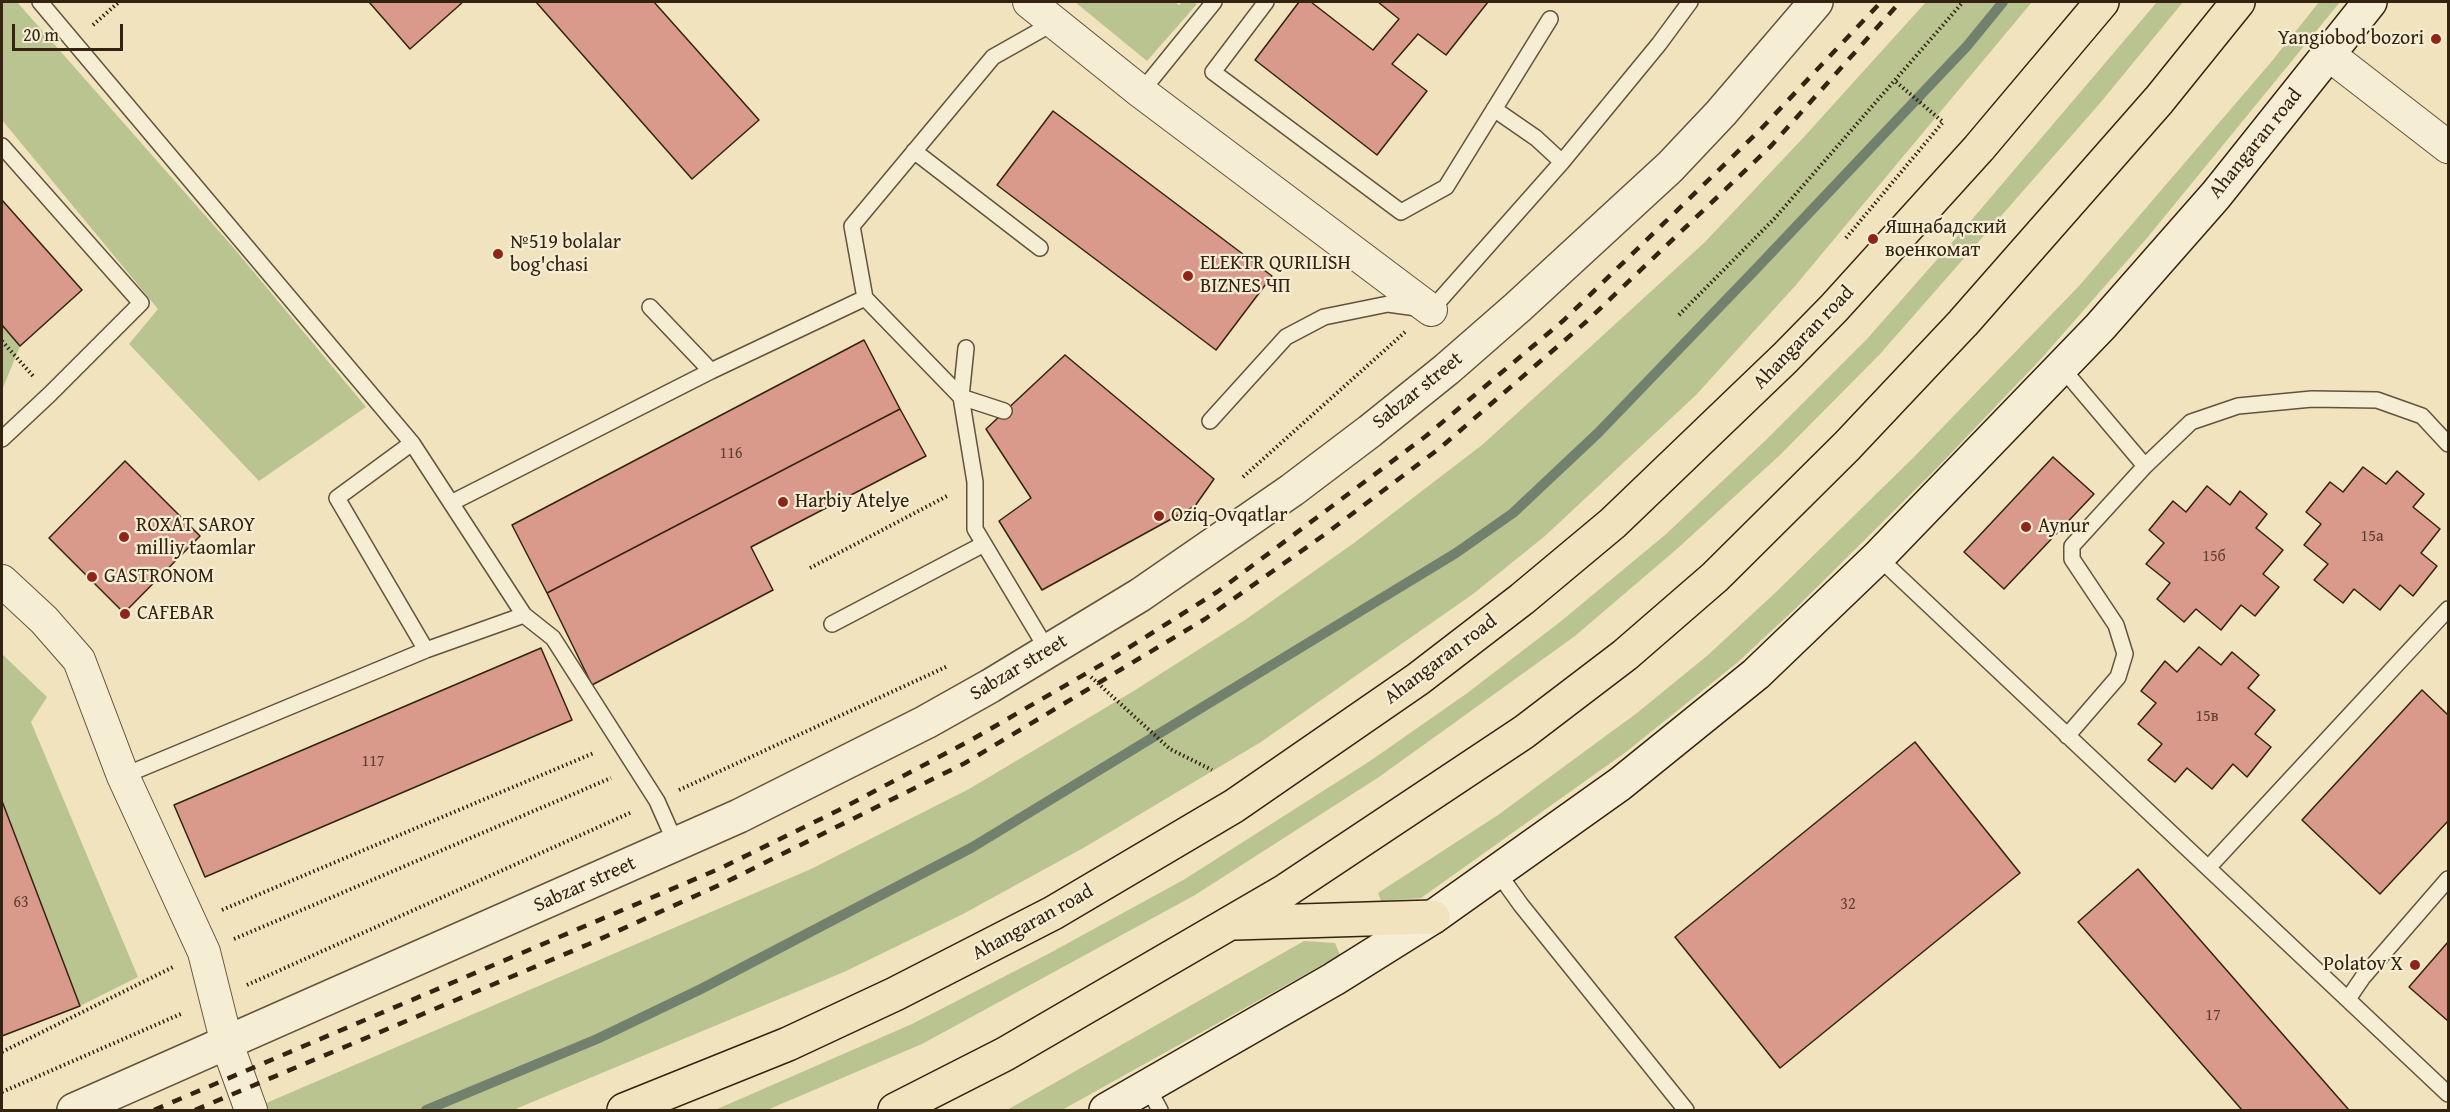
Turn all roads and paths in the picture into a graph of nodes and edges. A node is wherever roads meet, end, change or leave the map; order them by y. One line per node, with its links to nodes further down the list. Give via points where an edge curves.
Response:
1 (40, 2): 14 (lane)
2 (119, 2): 14 (path)
3 (1029, 2): 13 (street)
4 (1214, 2): 17 (lane)
5 (1266, 2): 18 (lane, via 1213,72 1401,212 1446,186)
6 (1690, 2): 22 (lane)
7 (1816, 2): 52 (street, Sabzar street, via 1670,167 1447,369 1292,490 1140,595)
8 (1963, 2): 16 (path)
9 (2102, 2): 78 (highway, Ahangaran road, via 1979,148 1785,358 1613,522 1427,672 1234,806 1053,913 788,1044)
10 (2238, 2): 67 (highway, via 2159,100 1963,323 1715,578 1625,655 1524,732)
11 (2370, 2): 15 (street, Ahangaran road)
12 (1550, 19): 18 (lane)
13 (1055, 22): 17 (street); 21 (lane, via 993,57)
14 (75, 41): 38 (lane)
15 (2328, 54): 20 (street); 31 (street, Ahangaran road, via 2216,195)
16 (1895, 81): 23 (path, via 1943,122); 28 (path, via 1774,219)
17 (1141, 92): 27 (street)
18 (1494, 109): 22 (lane)
19 (2, 146): 33 (lane, via 141,303)
20 (2448, 147)
21 (914, 151): 24 (lane); 25 (lane, via 852,226)
22 (1562, 162): 27 (lane)
23 (1845, 238)
24 (1040, 248)
25 (865, 298): 32 (lane); 34 (lane)
26 (650, 307): 32 (lane)
27 (1431, 310): 36 (lane, via 1388,304 1324,317 1287,337); 42 (path)
28 (1679, 315)
29 (2, 341): 33 (path)
30 (966, 348): 34 (lane)
31 (2062, 368): 40 (lane); 45 (street, Ahangaran road)
32 (711, 371): 43 (lane)
33 (50, 394): 37 (lane)
34 (961, 397): 35 (lane); 41 (lane)
35 (1004, 411)
36 (1210, 421)
37 (2, 439)
38 (412, 443): 43 (lane); 51 (lane, via 336,498)
39 (2448, 444): 40 (lane, via 2422,416 2377,400 2312,399 2238,406 2191,422)
40 (2145, 466): 55 (lane, via 2072,546 2072,559 2116,625 2125,654 2118,677)
41 (975, 482): 44 (lane, via 975,530); 46 (path)
42 (1239, 482)
43 (451, 503): 49 (lane)
44 (984, 544): 50 (lane); 52 (lane)
45 (1878, 557): 55 (lane); 63 (street, Ahangaran road, via 1756,674 1689,730)
46 (810, 567)
47 (2, 581): 59 (street, via 79,660)
48 (2448, 609): 62 (lane)
49 (524, 615): 51 (lane); 56 (lane, via 553,638)
50 (832, 624)
51 (426, 650): 59 (lane)
52 (1048, 651): 61 (street, Sabzar street, via 880,746)
53 (958, 661): 60 (path)
54 (1091, 677): 58 (path, via 1170,749)
55 (2067, 736): 62 (lane)
56 (619, 742): 57 (lane); 66 (path)
57 (636, 767): 60 (lane); 68 (path)
58 (1212, 770)
59 (123, 776): 66 (street)
60 (657, 801): 61 (lane); 69 (path)
61 (676, 844): 71 (street, Sabzar street)
62 (2208, 868): 70 (lane)
63 (1498, 873): 65 (street, Ahangaran road); 81 (lane)
64 (2448, 879): 70 (lane)
65 (1432, 917): 67 (highway); 75 (street, Ahangaran road)
66 (192, 923): 68 (street)
67 (1233, 923): 79 (highway, via 1005,1054)
68 (204, 952): 69 (street); 72 (path)
69 (217, 998): 71 (street); 73 (path)
70 (2348, 999): 74 (lane)
71 (227, 1044): 76 (street, Sabzar street); 77 (street)
72 (2, 1052)
73 (2, 1092)
74 (2448, 1094)
75 (1154, 1099): 80 (street, Ahangaran road)
76 (74, 1110)
77 (251, 1110)
78 (624, 1110)
79 (895, 1110)
80 (1106, 1110)
81 (1686, 1110)

